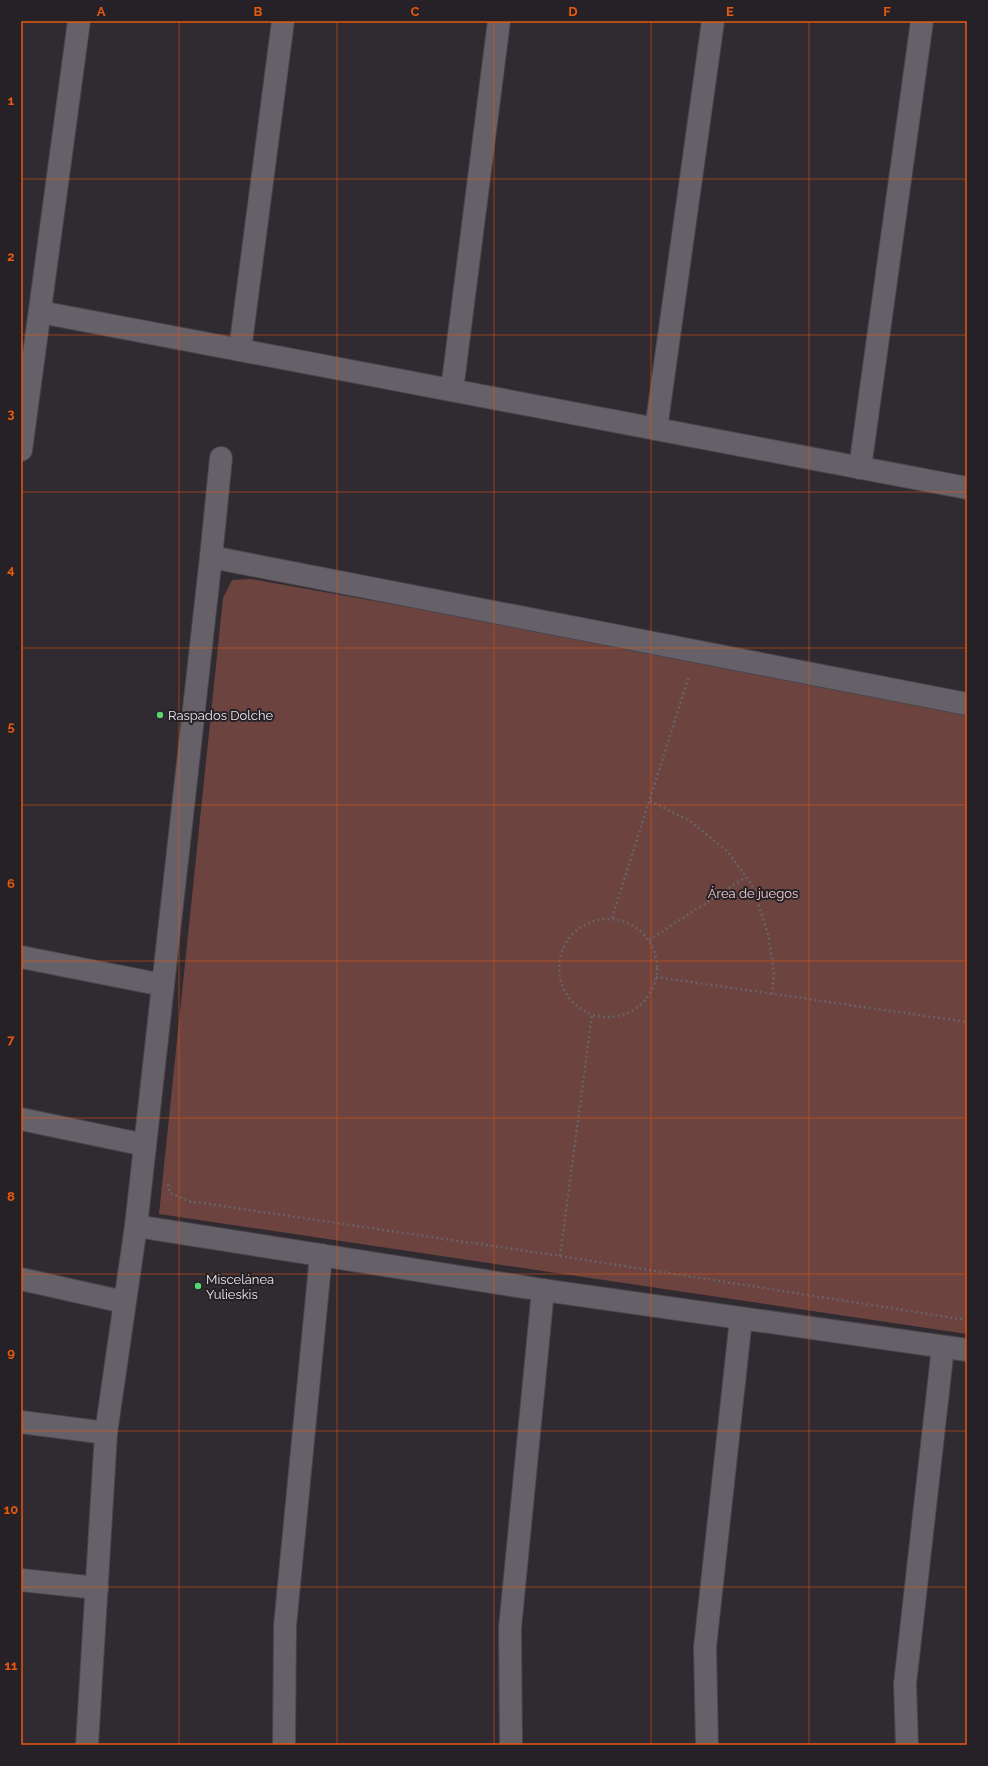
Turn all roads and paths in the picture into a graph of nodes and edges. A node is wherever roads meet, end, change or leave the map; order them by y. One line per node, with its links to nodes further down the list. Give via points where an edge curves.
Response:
1 (79, 21): 6 (street)
2 (283, 21): 7 (street)
3 (499, 21): 8 (street)
4 (713, 21): 9 (street)
5 (922, 21): 12 (street)
6 (40, 312): 7 (street); 10 (street)
7 (240, 350): 8 (street)
8 (452, 390): 9 (street)
9 (656, 429): 12 (street)
10 (21, 450)
11 (221, 458): 14 (street)
12 (860, 468): 13 (street)
13 (967, 488)
14 (211, 557): 16 (street); 23 (street)
15 (690, 674): 17 (path)
16 (967, 704)
17 (650, 801): 18 (path, via 690,821 728,852); 19 (path)
18 (746, 877): 20 (path); 24 (path, via 752,885 768,934 774,973)
19 (612, 918): 20 (path, via 639,929); 25 (path, via 596,920 582,926 570,937 562,950 558,966 560,982 567,996 578,1008)
20 (648, 940): 22 (path, via 655,952)
21 (21, 957): 23 (street)
22 (656, 977): 24 (path); 25 (path, via 651,993 635,1009 609,1018)
23 (163, 985): 28 (street)
24 (772, 994): 26 (path)
25 (592, 1015): 32 (path)
26 (967, 1022)
27 (21, 1119): 28 (street)
28 (145, 1145): 30 (street)
29 (166, 1178): 32 (path, via 170,1193 188,1201)
30 (136, 1226): 31 (street); 35 (street)
31 (321, 1255): 34 (street); 45 (street, via 286,1626)
32 (560, 1256): 37 (path)
33 (21, 1279): 35 (street)
34 (542, 1290): 36 (street); 46 (street, via 510,1628)
35 (124, 1302): 41 (street)
36 (741, 1319): 38 (street); 47 (street, via 705,1647)
37 (967, 1320)
38 (943, 1347): 39 (street); 48 (street, via 905,1684)
39 (967, 1350)
40 (21, 1422): 41 (street)
41 (106, 1433): 43 (street)
42 (21, 1580): 43 (street)
43 (97, 1588): 44 (street)
44 (87, 1745)
45 (284, 1745)
46 (511, 1745)
47 (707, 1745)
48 (907, 1745)

